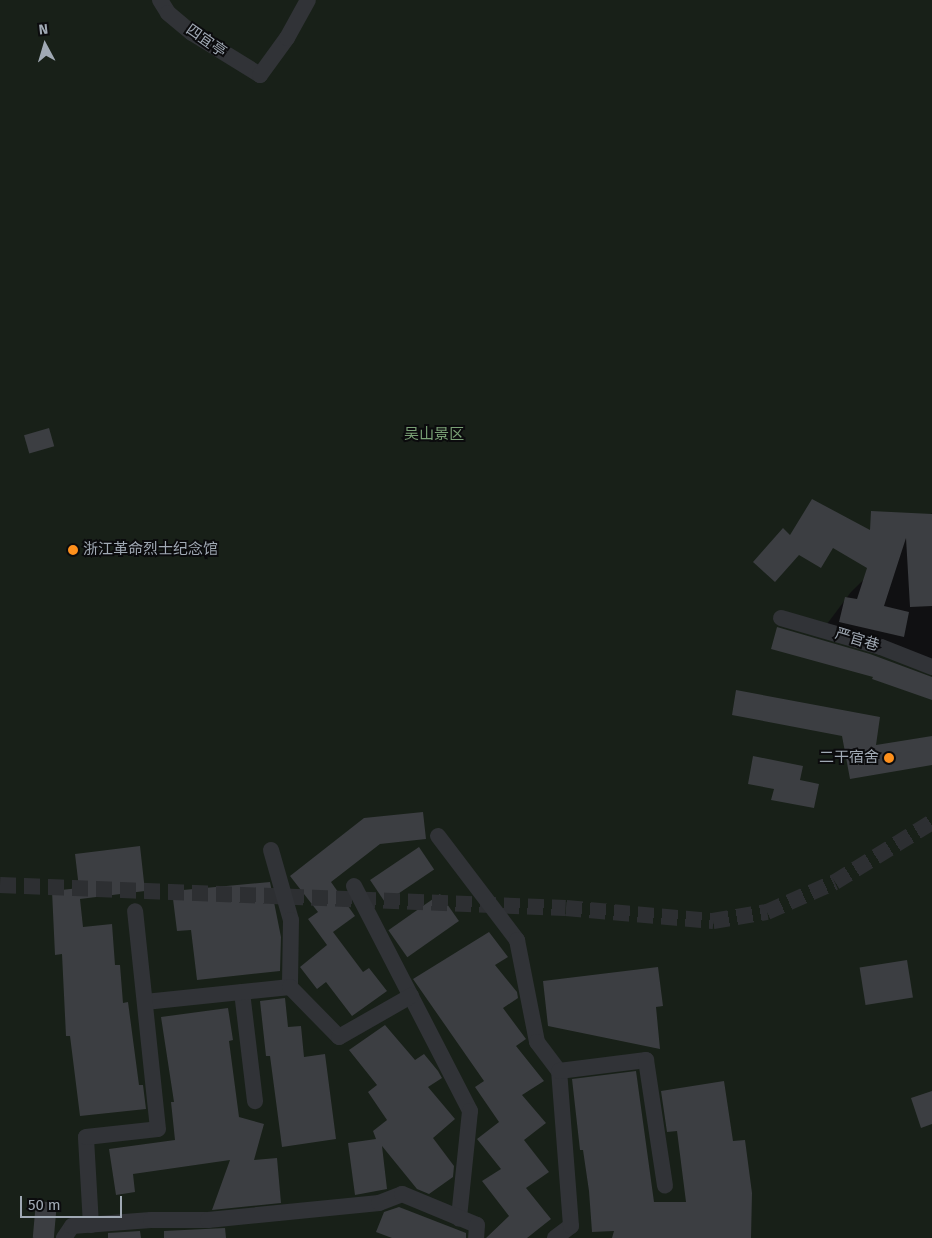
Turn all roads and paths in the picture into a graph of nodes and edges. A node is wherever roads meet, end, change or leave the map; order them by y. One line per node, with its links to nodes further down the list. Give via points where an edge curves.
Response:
1 (160, 0): 2 (lane, 四宜亭, via 168,13 192,33 260,75 288,38)
2 (308, 0)
3 (780, 618): 4 (lane, 严官巷, via 881,647)
4 (932, 667)
5 (438, 836): 13 (lane, via 517,940 537,1042)
6 (272, 850): 9 (lane, via 290,920)
7 (354, 886): 11 (lane)
8 (135, 911): 12 (lane)
9 (290, 987): 10 (lane); 11 (lane, via 339,1037)
10 (242, 992): 12 (lane); 14 (lane)
11 (411, 996): 16 (lane, via 470,1111)
12 (145, 1002): 17 (lane, via 158,1129 86,1137)
13 (559, 1071): 15 (lane, via 646,1060); 20 (lane, via 571,1226)
14 (256, 1101)
15 (665, 1186)
16 (459, 1218): 17 (lane, via 402,1194 379,1203 208,1220); 19 (lane, via 477,1226)
17 (91, 1225): 18 (lane, via 72,1226)
18 (64, 1238)
19 (476, 1238)
20 (555, 1238)

